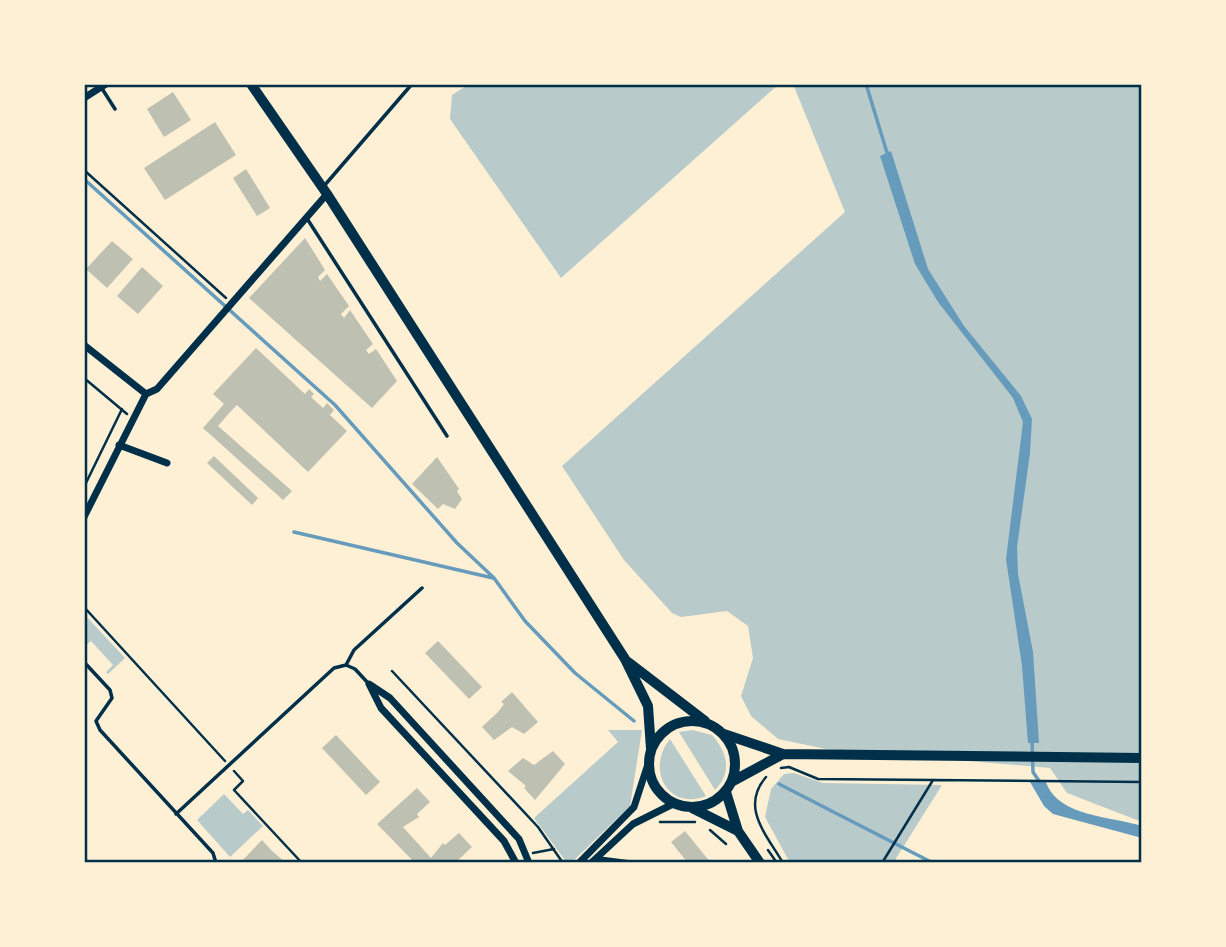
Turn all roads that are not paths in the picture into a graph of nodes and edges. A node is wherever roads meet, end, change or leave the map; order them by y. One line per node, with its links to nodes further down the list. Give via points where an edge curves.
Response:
1 (412, 84): 6 (lane)
2 (251, 85): 6 (main road)
3 (104, 86): 4 (street); 5 (lane)
4 (84, 98)
5 (115, 109)
6 (324, 191): 7 (street); 15 (main road)
7 (306, 216): 9 (street, via 157,389); 10 (lane)
8 (84, 345): 9 (street)
9 (146, 394): 11 (street)
10 (447, 436)
11 (119, 445): 12 (street); 13 (street)
12 (167, 463)
13 (84, 516)
14 (422, 588): 17 (lane, via 354,650)
15 (625, 659): 19 (main road); 21 (main road, via 648,706)
16 (84, 662): 33 (lane, via 112,698 96,721 100,730)
17 (345, 665): 18 (lane); 33 (lane, via 334,668)
18 (369, 684): 23 (street, via 390,698); 26 (street, via 381,708)
19 (709, 724): 20 (main road); 21 (main road, via 675,724)
20 (724, 734): 22 (main road); 27 (main road, via 735,756)
21 (651, 749): 25 (main road)
22 (783, 754): 24 (main road); 27 (main road)
23 (443, 756): 26 (street); 28 (street)
24 (1142, 758)
25 (648, 764): 31 (main road, via 655,787); 40 (street, via 634,807)
26 (433, 765): 30 (street)
27 (733, 781): 29 (main road)
28 (471, 786): 30 (street); 39 (street, via 519,839)
29 (726, 792): 32 (main road, via 711,804); 34 (main road)
30 (461, 795): 38 (street, via 504,841)
31 (673, 804): 32 (main road); 36 (street, via 633,824)
32 (692, 808): 34 (main road)
33 (176, 814): 37 (lane, via 213,853)
34 (738, 831): 35 (main road)
35 (756, 859)
36 (594, 860): 41 (lane)
37 (216, 863)
38 (516, 863)
39 (529, 863)
40 (579, 863)
41 (638, 863)

